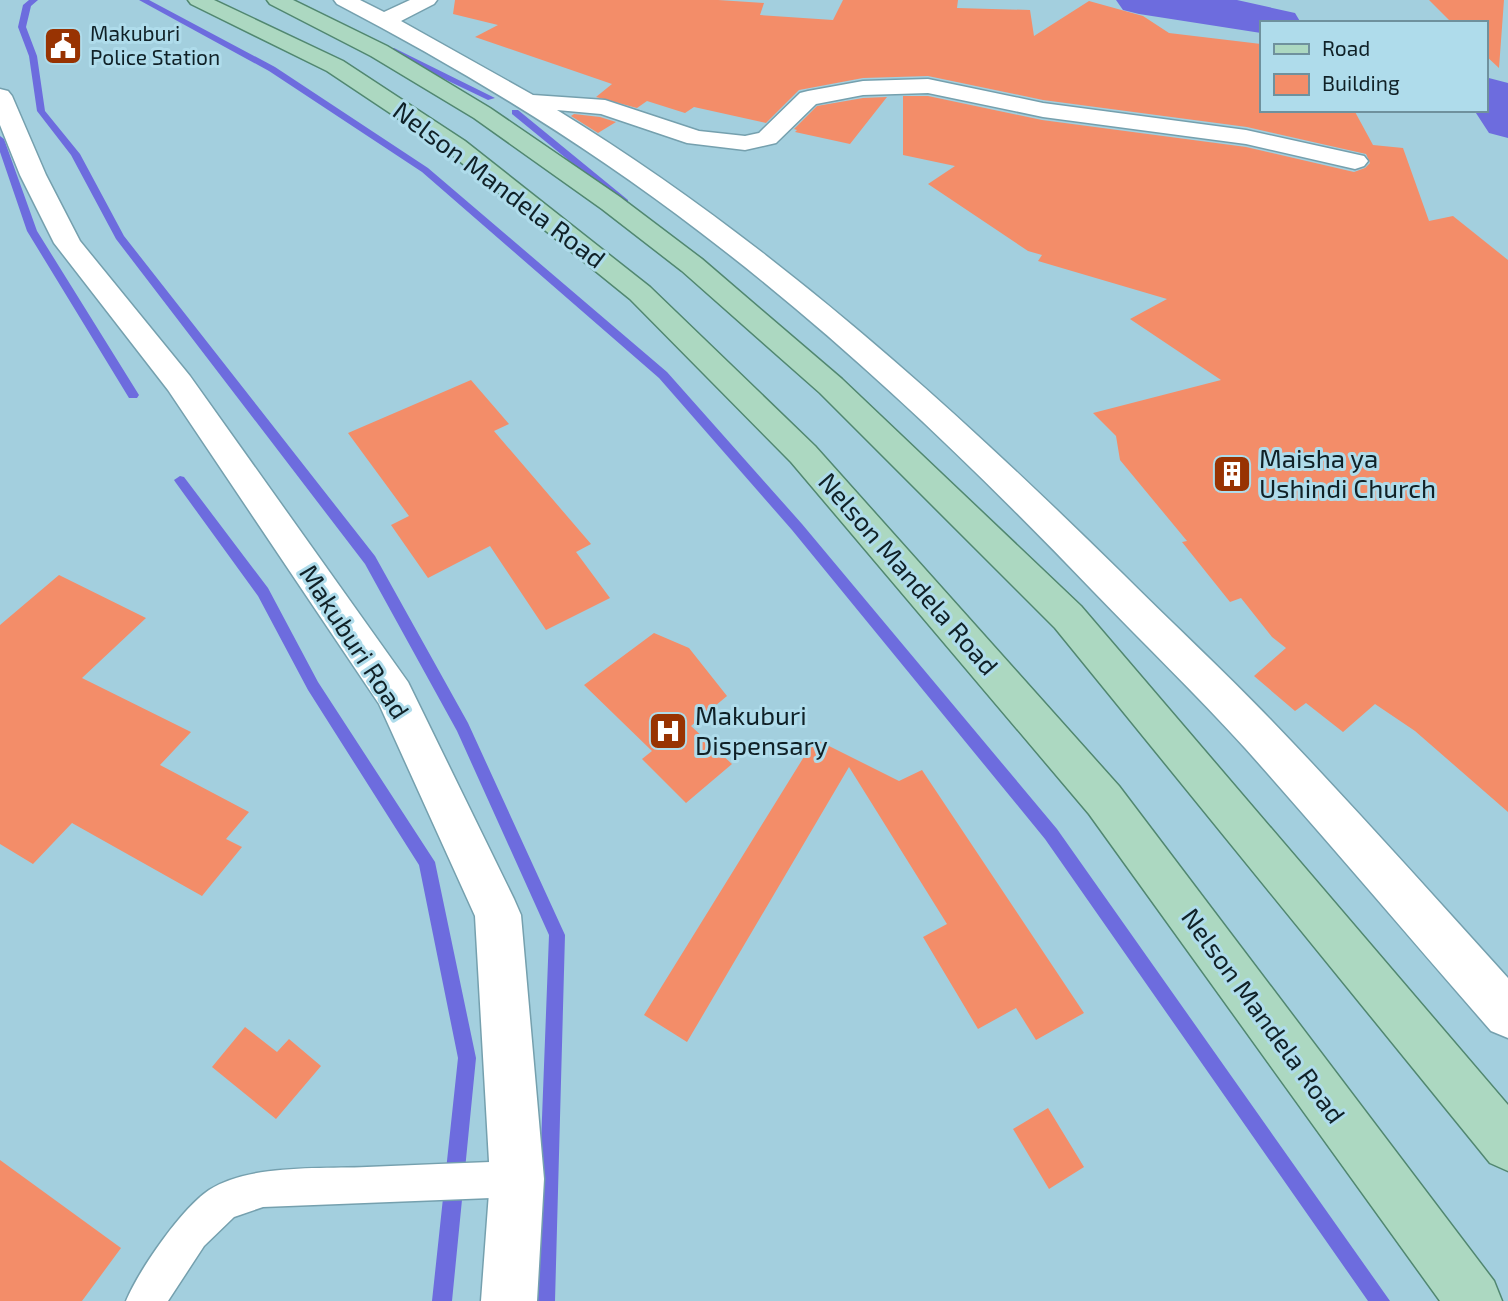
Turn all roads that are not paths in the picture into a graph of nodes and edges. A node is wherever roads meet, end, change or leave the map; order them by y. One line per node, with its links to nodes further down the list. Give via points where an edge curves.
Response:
1 (198, 0): 15 (main road, Nelson Mandela Road, via 335,66 456,146 640,293 803,454 1104,800)
2 (277, 0): 8 (main road, Nelson Mandela Road, via 379,51)
3 (344, 0): 5 (street)
4 (427, 0): 5 (street)
5 (385, 20): 7 (street)
6 (0, 96): 12 (street, Makuburi Road, via 33,176 68,243 179,383 394,694 498,915)
7 (527, 102): 8 (street); 9 (street, via 605,107 696,138 745,143 767,138 808,98 863,88 928,86 1043,110 1246,137); 10 (street, via 672,200 814,308 1013,486 1257,733)
8 (482, 113): 11 (main road, Nelson Mandela Road, via 692,265 831,386 1068,617)
9 (1355, 161)
10 (1508, 1014)
11 (1508, 1145)
12 (517, 1179): 13 (lane, via 262,1189 222,1203 198,1226); 14 (street, Makuburi Road)
13 (145, 1301)
14 (509, 1301)
15 (1474, 1301)

